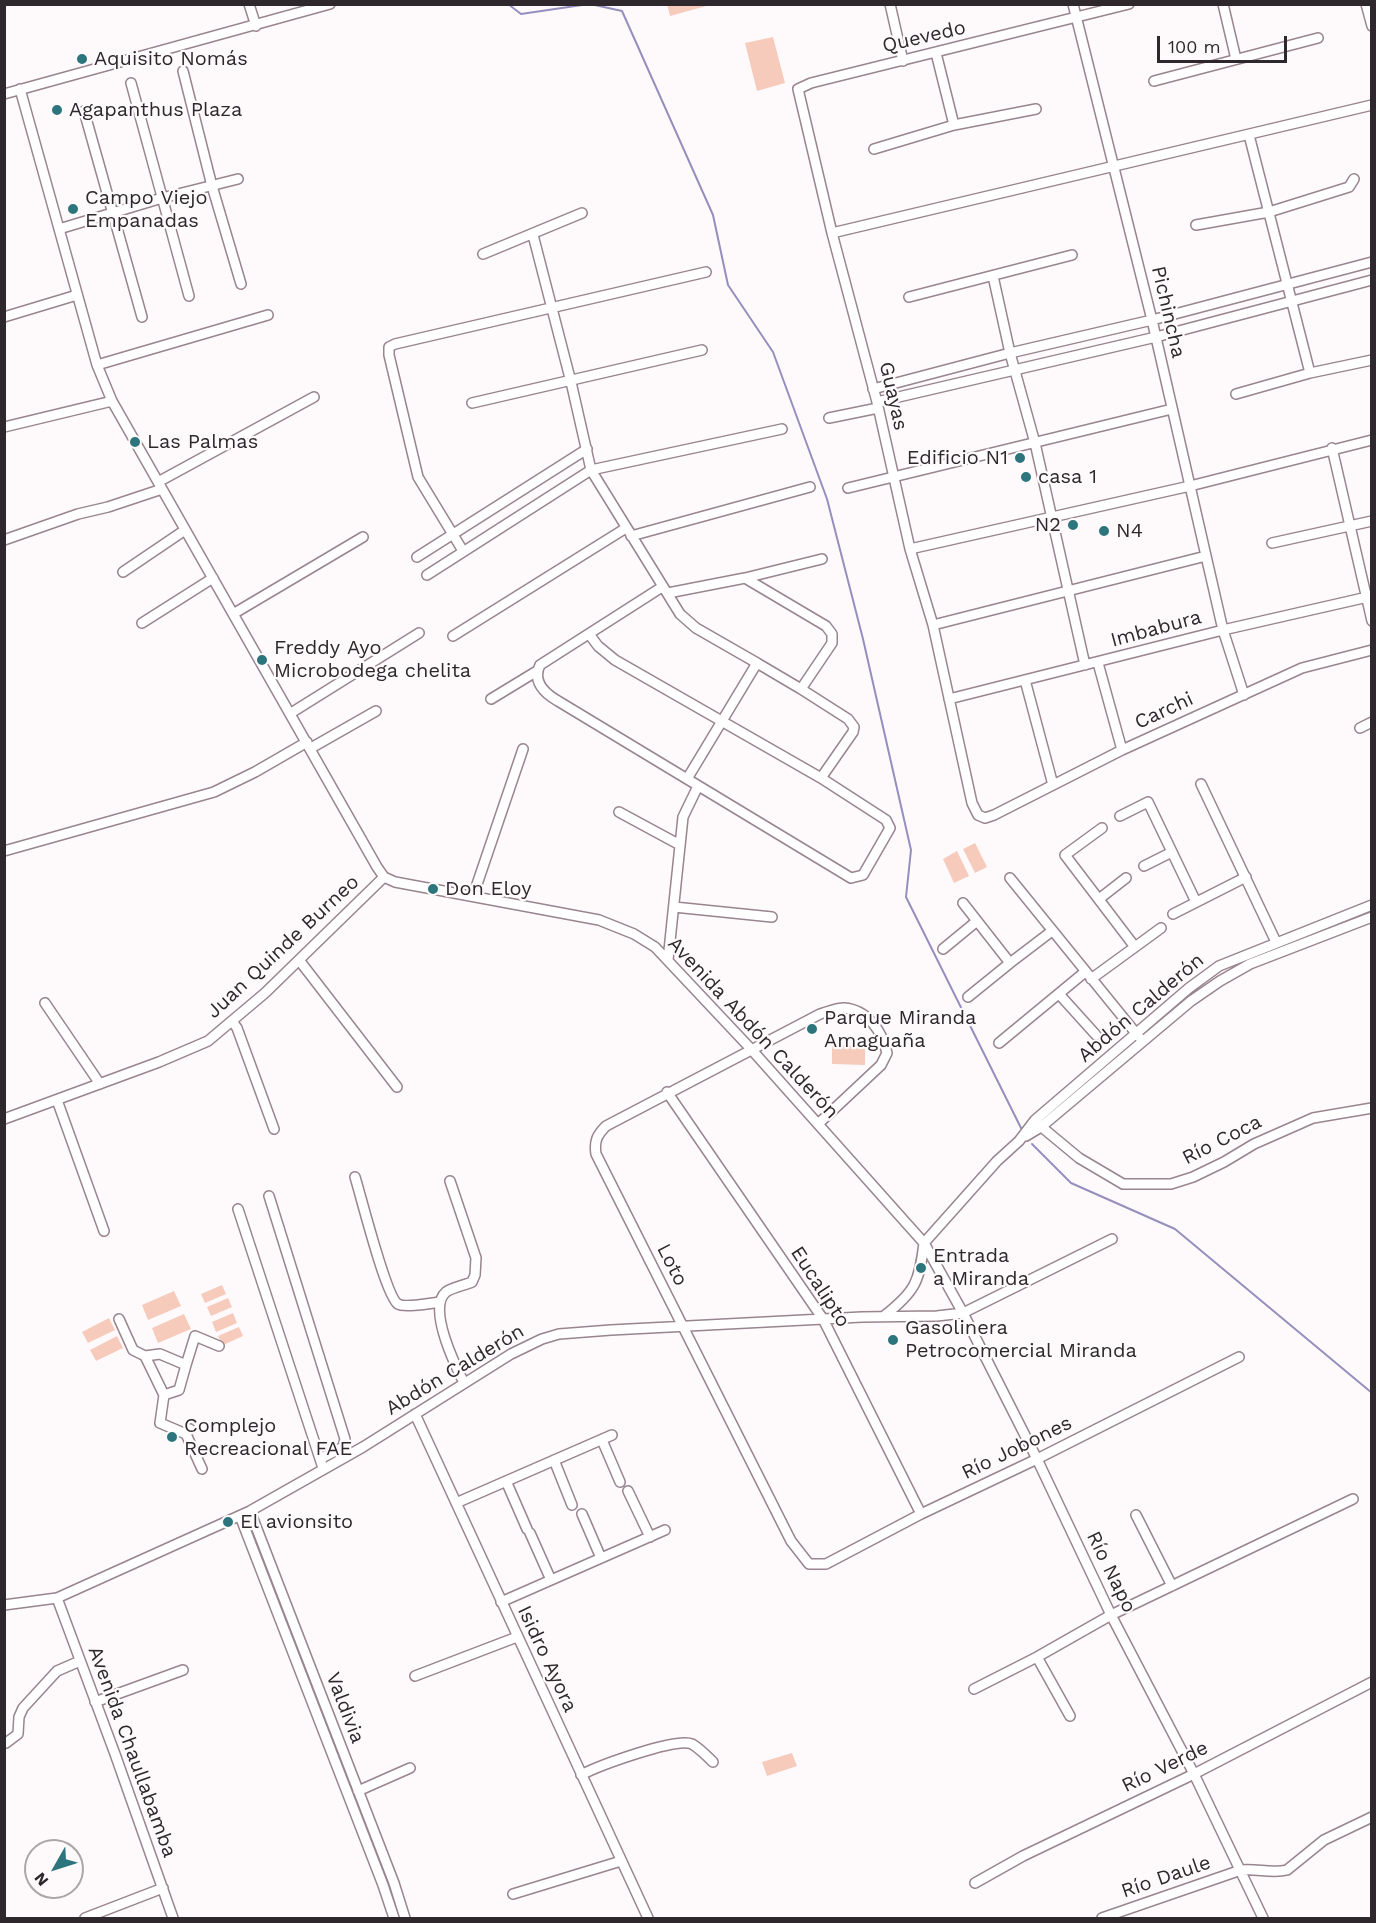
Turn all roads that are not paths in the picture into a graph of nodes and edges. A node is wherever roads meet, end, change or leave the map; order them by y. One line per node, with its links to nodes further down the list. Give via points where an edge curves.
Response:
1 (249, 4): 9 (street)
2 (330, 4): 9 (street)
3 (890, 4): 14 (street)
4 (1073, 4): 8 (street, Pichincha)
5 (1129, 4): 8 (street, Quevedo)
6 (1223, 4): 13 (street)
7 (1366, 4): 10 (street)
8 (1076, 19): 12 (street, Quevedo); 27 (street, Pichincha)
9 (256, 26): 18 (street)
10 (1371, 26)
11 (1318, 38): 13 (street)
12 (936, 53): 14 (street, Quevedo); 24 (street)
13 (1236, 60): 16 (street)
14 (903, 61): 19 (street, Quevedo)
15 (183, 71): 30 (street)
16 (1154, 81)
17 (131, 83): 31 (street)
18 (20, 89): 20 (street); 36 (street)
19 (798, 89): 37 (street, Guayas)
20 (4, 94)
21 (1371, 105): 25 (street)
22 (1036, 109): 24 (street)
23 (84, 111): 32 (street)
24 (954, 125): 26 (street)
25 (1250, 135): 27 (street); 33 (street)
26 (874, 149)
27 (1114, 168): 37 (street); 55 (street, Pichincha)
28 (238, 179): 30 (street)
29 (1354, 179): 33 (street, via 1349,187)
30 (212, 186): 31 (street); 46 (street)
31 (162, 198): 32 (street); 48 (street)
32 (113, 212): 36 (street); 53 (street)
33 (1269, 212): 35 (street); 45 (street)
34 (582, 213): 38 (street)
35 (1196, 225)
36 (59, 229): 47 (street)
37 (832, 233): 64 (street, Guayas)
38 (532, 235): 39 (street); 51 (street)
39 (483, 254)
40 (1072, 255): 43 (street)
41 (1371, 262): 45 (street)
42 (706, 272): 51 (street)
43 (993, 276): 49 (street); 58 (street)
44 (1371, 280): 50 (street)
45 (1288, 283): 50 (street); 55 (street)
46 (241, 284)
47 (77, 295): 54 (street); 60 (street)
48 (189, 297)
49 (909, 297)
50 (1293, 300): 56 (street); 62 (street)
51 (552, 308): 63 (street); 89 (street, via 389,348 418,477)
52 (268, 315): 60 (street)
53 (142, 316)
54 (4, 317)
55 (1152, 320): 56 (street, Pichincha); 58 (street)
56 (1156, 337): 61 (street); 70 (street, Pichincha)
57 (702, 350): 63 (street)
58 (1010, 353): 61 (street); 64 (street)
59 (1371, 360): 62 (street)
60 (97, 365): 67 (street)
61 (1014, 369): 69 (street); 75 (street)
62 (1310, 373): 65 (street)
63 (571, 382): 68 (street); 77 (street)
64 (873, 389): 69 (street, Guayas)
65 (1236, 394)
66 (314, 397): 80 (street)
67 (112, 401): 72 (street); 80 (street)
68 (472, 403)
69 (877, 405): 71 (street); 79 (street, Guayas)
70 (1172, 409): 75 (street); 81 (street, Pichincha)
71 (829, 418)
72 (4, 427)
73 (782, 429): 78 (street)
74 (1371, 440): 76 (street)
75 (1035, 443): 79 (street); 84 (street)
76 (1332, 448): 81 (street); 86 (street)
77 (587, 449): 78 (street); 89 (street)
78 (591, 470): 88 (street); 94 (street)
79 (893, 478): 83 (street); 93 (street, Guayas)
80 (160, 485): 87 (street); 91 (street, via 108,507)
81 (1190, 486): 84 (street); 95 (street, Pichincha)
82 (810, 487): 88 (street)
83 (848, 488)
84 (1051, 513): 93 (street); 103 (street)
85 (1371, 521): 86 (street)
86 (1349, 526): 92 (street); 104 (street)
87 (185, 530): 98 (street); 100 (street)
88 (628, 532): 102 (street); 112 (street)
89 (453, 533): 94 (street); 96 (street)
90 (363, 537): 105 (street)
91 (4, 540)
92 (1272, 543)
93 (910, 549): 108 (street, Guayas)
94 (463, 551): 99 (street)
95 (1206, 556): 103 (street); 109 (street, Pichincha)
96 (417, 557)
97 (822, 560): 101 (street)
98 (123, 572)
99 (427, 575)
100 (213, 578): 105 (street); 107 (street)
101 (745, 578): 102 (street); 119 (street, via 832,633 830,647)
102 (665, 590): 111 (street); 114 (street, via 687,621)
103 (1069, 591): 108 (street); 116 (street)
104 (1369, 597): 106 (street); 109 (street, Imbabura)
105 (233, 614): 124 (street)
106 (1371, 621)
107 (142, 623)
108 (933, 625): 122 (street, Guayas)
109 (1223, 630): 115 (street, Imbabura); 120 (street, Pichincha)
110 (419, 633): 124 (street)
111 (589, 634): 117 (street, via 540,665); 125 (street, via 615,660)
112 (453, 636)
113 (1371, 650): 120 (street, Carchi, via 1302,668)
114 (757, 663): 119 (street); 125 (street)
115 (1098, 663): 116 (street, Imbabura); 130 (street)
116 (1085, 664): 118 (street, Imbabura)
117 (537, 671): 121 (street); 132 (street, via 540,685 549,696)
118 (1025, 680): 122 (street, Imbabura); 134 (street)
119 (801, 689): 131 (street, via 848,719 854,727)
120 (1244, 694): 130 (street, Carchi)
121 (492, 699)
122 (949, 699): 137 (street, Guayas)
123 (376, 711): 128 (street)
124 (291, 713): 128 (street)
125 (722, 721): 131 (street); 132 (street)
126 (1371, 722): 127 (street)
127 (1360, 728)
128 (309, 745): 141 (street, via 214,792); 144 (street)
129 (523, 749): 148 (street)
130 (1122, 750): 134 (street, Carchi)
131 (821, 778): 135 (street, via 889,824 858,878 851,878)
132 (687, 779): 135 (street)
133 (1202, 784): 145 (street)
134 (1053, 785): 137 (street, Carchi, via 994,815)
135 (698, 786): 140 (street, via 683,817)
136 (619, 812): 140 (street)
137 (978, 815)
138 (1120, 816): 142 (street, via 1148,802)
139 (1102, 828): 149 (street, via 1065,855)
140 (680, 845): 153 (street)
141 (4, 851)
142 (1172, 852): 143 (street); 150 (street)
143 (1144, 866)
144 (384, 877): 148 (street, Avenida Abdón Calderón); 163 (street, Juan Quinde Burneo)
145 (1246, 877): 150 (street); 160 (street)
146 (1010, 878): 159 (street)
147 (1126, 878): 149 (street)
148 (472, 896): 164 (street, Avenida Abdón Calderón, via 599,920 634,934)
149 (1099, 898): 161 (street)
150 (1196, 902): 154 (street)
151 (963, 903): 157 (street)
152 (1371, 905): 160 (street, Abdón Calderón)
153 (674, 907): 155 (street); 164 (street)
154 (1173, 914)
155 (772, 916)
156 (1371, 917): 173 (street, Abdón Calderón, via 1250,964 1191,1001)
157 (977, 921): 162 (street); 165 (street)
158 (1161, 928): 161 (street)
159 (1052, 931): 165 (street); 166 (street)
160 (1276, 942): 171 (street, Abdón Calderón, via 1219,966)
161 (1135, 946): 166 (street)
162 (943, 949)
163 (299, 960): 170 (street, Juan Quinde Burneo); 177 (street)
164 (668, 960): 175 (street, Avenida Abdón Calderón)
165 (1010, 963): 168 (street)
166 (1088, 975): 167 (street); 171 (street)
167 (1059, 994): 172 (street); 174 (street)
168 (968, 997)
169 (45, 1003): 176 (street)
170 (232, 1021): 176 (street, Juan Quinde Burneo, via 208,1041); 184 (street)
171 (1136, 1034): 173 (street); 182 (street, Abdón Calderón)
172 (1096, 1035)
173 (1143, 1041): 182 (street, Abdón Calderón)
174 (999, 1043)
175 (751, 1049): 178 (street, Loto); 183 (street, Avenida Abdón Calderón); 183 (street, Loto, via 820,1014 842,1008 861,1012 875,1024 887,1053 881,1065)
176 (100, 1084): 179 (street, Juan Quinde Burneo)
177 (397, 1087)
178 (667, 1092): 196 (street, Eucalipto); 197 (street, Loto, via 606,1126 594,1144)
179 (57, 1100): 181 (street, Juan Quinde Burneo); 189 (street)
180 (1371, 1108): 182 (street, Río Coca, via 1313,1118 1171,1184 1123,1184 1079,1158)
181 (4, 1119)
182 (1038, 1123): 191 (street, Abdón Calderón, via 997,1161)
183 (818, 1125): 191 (street, Avenida Abdón Calderón)
184 (274, 1129)
185 (355, 1177): 192 (street, via 393,1299 403,1305)
186 (450, 1180): 192 (street, via 476,1258 476,1275 472,1282 447,1291)
187 (268, 1196): 207 (street)
188 (238, 1209): 209 (street)
189 (104, 1231)
190 (1112, 1239): 193 (street)
191 (924, 1243): 193 (street, Río Napo); 194 (street, via 918,1280 904,1300)
192 (440, 1302): 202 (street, via 442,1331)
193 (963, 1313): 194 (street, Abdón Calderón); 210 (street, Río Napo)
194 (884, 1316): 196 (street, Abdón Calderón)
195 (119, 1319): 199 (street, via 133,1350)
196 (823, 1319): 197 (street, Abdón Calderón); 222 (street, Eucalipto)
197 (683, 1327): 202 (street, Abdón Calderón, via 560,1334 511,1354); 228 (street, Loto, via 791,1541)
198 (219, 1346): 201 (street, via 195,1336)
199 (145, 1356): 201 (street, via 160,1354); 203 (street)
200 (1239, 1357): 210 (street, Río Jobones)
201 (186, 1365): 203 (street, via 178,1390)
202 (464, 1383): 204 (street, Abdón Calderón)
203 (164, 1395): 212 (street, via 160,1423 188,1432)
204 (415, 1414): 208 (street, Abdón Calderón); 218 (street, Isidro Ayora)
205 (612, 1435): 206 (street)
206 (602, 1440): 211 (street); 215 (street)
207 (345, 1443): 208 (street); 209 (street)
208 (359, 1449): 213 (street, Abdón Calderón)
209 (320, 1459): 213 (street)
210 (1037, 1459): 222 (street, Río Jobones); 234 (street, Río Napo)
211 (554, 1460): 214 (street); 219 (street)
212 (202, 1469)
213 (324, 1470): 220 (street, Abdón Calderón)
214 (506, 1481): 218 (street); 229 (street)
215 (620, 1482)
216 (628, 1491): 226 (street)
217 (1353, 1499): 230 (street)
218 (456, 1503): 232 (street, Isidro Ayora)
219 (572, 1505)
220 (250, 1511): 224 (street, Abdón Calderón); 245 (street, Valdivia)
221 (582, 1514): 227 (street)
222 (921, 1514): 228 (street, Río Jobones, via 826,1564)
223 (1136, 1515): 230 (street)
224 (240, 1516): 231 (street, Abdón Calderón); 246 (street, Valdivia)
225 (666, 1530): 226 (street)
226 (650, 1537): 227 (street)
227 (601, 1558): 229 (street)
228 (809, 1564)
229 (551, 1580): 232 (street)
230 (1172, 1586): 234 (street)
231 (57, 1598): 233 (street, Abdón Calderón); 237 (street, Avenida Chaullabamba)
232 (501, 1602): 235 (street, Isidro Ayora)
233 (4, 1605)
234 (1112, 1615): 236 (street); 249 (street, Río Napo)
235 (517, 1637): 239 (street); 250 (street, Isidro Ayora)
236 (1038, 1657): 241 (street); 243 (street)
237 (80, 1661): 242 (street, Avenida Chaullabamba); 244 (street, via 57,1671 23,1708 18,1734)
238 (183, 1670): 242 (street)
239 (415, 1676)
240 (1371, 1682): 249 (street, Río Verde)
241 (974, 1689)
242 (95, 1702): 256 (street, Avenida Chaullabamba)
243 (1070, 1716)
244 (6, 1743)
245 (340, 1743): 246 (street); 251 (street, Valdivia)
246 (330, 1748): 260 (street, Valdivia)
247 (713, 1762): 250 (street, via 691,1744 680,1742)
248 (410, 1768): 251 (street)
249 (1194, 1774): 254 (street, Río Napo); 255 (street, Río Verde)
250 (581, 1775): 253 (street, Isidro Ayora)
251 (358, 1791): 261 (street, Valdivia)
252 (1371, 1817): 254 (street, via 1324,1840 1287,1870)
253 (621, 1861): 257 (street); 262 (street, Isidro Ayora)
254 (1241, 1870): 263 (street, Río Daule); 264 (street, Río Napo)
255 (975, 1883)
256 (163, 1888): 258 (street); 259 (street, Avenida Chaullabamba)
257 (513, 1894)
258 (85, 1918)
259 (173, 1918)
260 (394, 1918)
261 (405, 1918)
262 (648, 1918)
263 (1102, 1918)
264 (1263, 1918)

